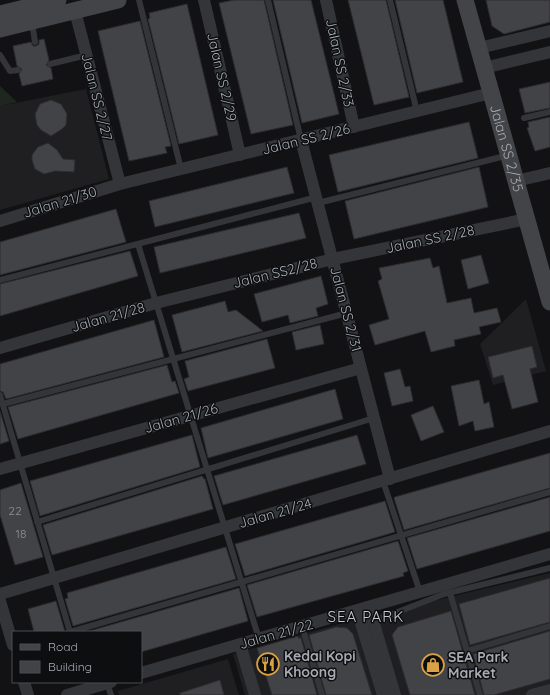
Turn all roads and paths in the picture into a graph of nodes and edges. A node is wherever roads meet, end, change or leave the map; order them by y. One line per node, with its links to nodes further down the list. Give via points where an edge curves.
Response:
1 (118, 0): 10 (street)
2 (139, 0): 30 (lane)
3 (204, 0): 28 (street, Jalan SS 2/29)
4 (268, 0): 27 (lane)
5 (326, 0): 26 (street, Jalan SS 2/33)
6 (390, 0): 23 (lane)
7 (465, 0): 15 (street, Jalan SS 2/35)
8 (52, 1): 9 (street)
9 (30, 10): 10 (street); 11 (street); 12 (street); 14 (lane)
10 (75, 10): 18 (street, Jalan SS 2/27)
11 (0, 14)
12 (0, 29)
13 (550, 31): 15 (street)
14 (35, 42)
15 (479, 48): 20 (street, Jalan SS 2/35)
16 (550, 52): 20 (street)
17 (0, 55): 21 (lane, via 10,71)
18 (87, 55): 19 (lane); 33 (street, Jalan SS 2/27)
19 (50, 64)
20 (484, 68): 22 (street, Jalan SS 2/35)
21 (18, 70)
22 (492, 93): 23 (street, Jalan SS 2/26); 29 (street, Jalan SS 2/35)
23 (417, 112): 26 (street, Jalan SS 2/26)
24 (550, 112): 25 (lane)
25 (524, 118)
26 (354, 127): 27 (street, Jalan SS 2/26)
27 (302, 140): 28 (street, Jalan SS 2/26); 34 (street, Jalan SS 2/31)
28 (240, 155): 30 (street, Jalan SS 2/26)
29 (509, 155): 32 (street, Jalan SS 2/35); 34 (lane)
30 (181, 169): 33 (street, Jalan SS 2/26)
31 (550, 172): 32 (street)
32 (516, 181): 35 (street, Jalan SS 2/35)
33 (120, 184): 36 (street, Jalan 21/30)
34 (317, 200): 37 (lane); 38 (street, Jalan SS 2/31)
35 (526, 218): 38 (street, Jalan SS 2/28); 41 (street, Jalan SS 2/35)
36 (0, 221)
37 (138, 244): 39 (lane); 42 (lane)
38 (333, 258): 40 (street, Jalan SS2/28); 43 (street, Jalan SS 2/31)
39 (0, 280)
40 (217, 288): 42 (street, Jalan 21/28)
41 (549, 300)
42 (156, 303): 44 (street, Jalan 21/28); 45 (lane)
43 (347, 313): 45 (lane); 46 (street, Jalan SS 2/31)
44 (0, 348)
45 (173, 359): 48 (lane); 49 (lane)
46 (361, 368): 49 (street, Jalan 21/26); 50 (street, Jalan SS 2/31)
47 (0, 396): 48 (lane)
48 (2, 404): 52 (lane)
49 (191, 415): 52 (street, Jalan 21/26); 54 (lane)
50 (374, 418): 54 (lane); 55 (street, Jalan SS 2/31)
51 (550, 431): 55 (street, Jalan 21/24)
52 (20, 463): 53 (street, Jalan 21/26); 57 (lane)
53 (0, 469)
54 (208, 470): 57 (lane); 58 (lane)
55 (387, 480): 58 (street, Jalan 21/24); 59 (lane)
56 (550, 492): 59 (lane)
57 (38, 522): 62 (lane)
58 (225, 527): 62 (street, Jalan 21/24); 63 (lane)
59 (401, 535): 63 (lane); 65 (lane)
60 (550, 554): 64 (street, Jalan 21/22)
61 (550, 568): 64 (lane)
62 (54, 578): 66 (street, Jalan 21/24); 72 (lane)
63 (242, 582): 73 (lane); 74 (lane)
64 (445, 590): 65 (street, Jalan 21/22); 69 (lane); 77 (lane)
65 (420, 592): 68 (street, Jalan 21/22)
66 (0, 594)
67 (0, 601): 75 (street)
68 (363, 608): 69 (street); 70 (street, Jalan 21/22)
69 (368, 624): 87 (street); 88 (street)
70 (302, 626): 74 (street, Jalan 21/22); 86 (lane)
71 (550, 626): 77 (lane)
72 (70, 631)
73 (73, 631)
74 (259, 638): 76 (street, Jalan 21/22)
75 (12, 642)
76 (240, 644): 78 (street, Jalan 21/22); 85 (street)
77 (467, 651): 89 (lane)
78 (142, 673)
79 (24, 683): 83 (street)
80 (86, 685): 81 (street); 84 (street)
81 (110, 687)
82 (550, 690): 90 (street)
83 (28, 695)
84 (67, 695)
85 (255, 695)
86 (322, 695)
87 (383, 695)
88 (395, 695)
89 (480, 695)
90 (532, 695)

